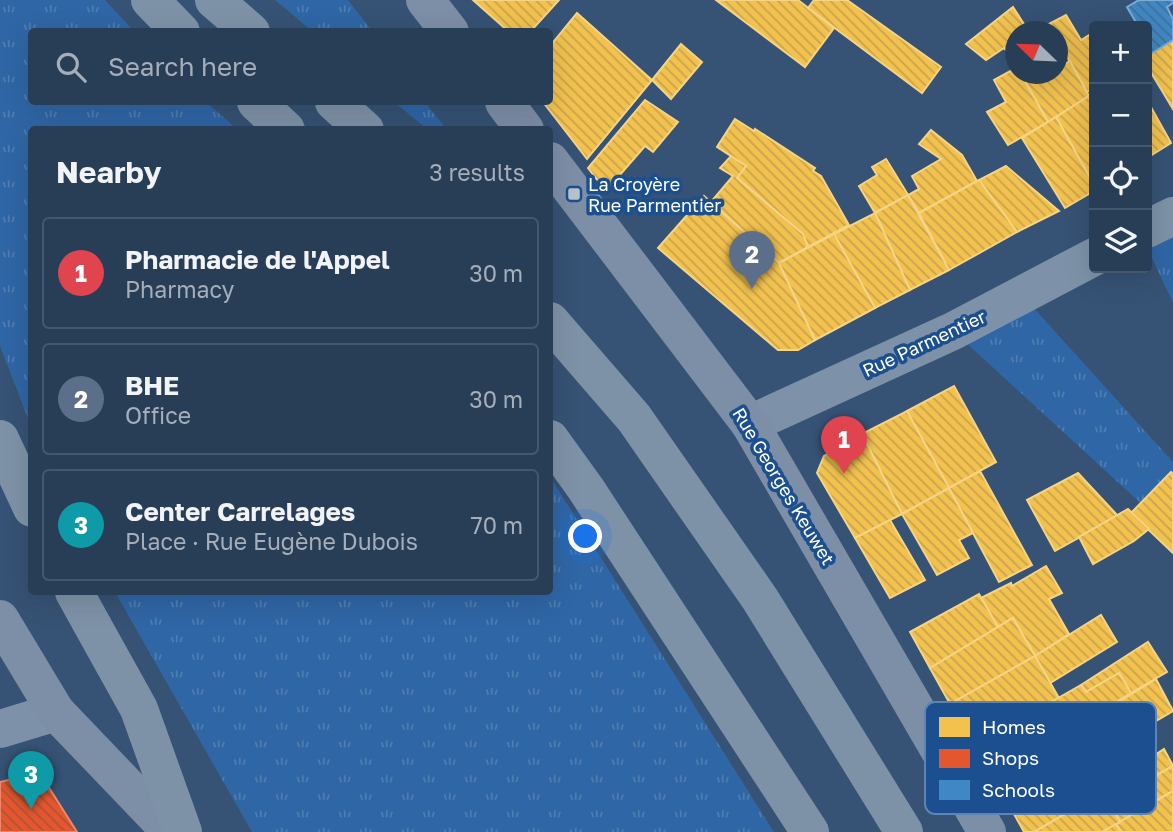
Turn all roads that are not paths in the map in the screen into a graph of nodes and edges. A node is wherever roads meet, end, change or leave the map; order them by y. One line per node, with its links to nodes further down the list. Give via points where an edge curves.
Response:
1 (150, 0): 4 (highway)
2 (214, 0): 5 (highway)
3 (425, 0): 6 (main road)
4 (177, 28)
5 (246, 28)
6 (447, 28)
7 (259, 105): 9 (highway)
8 (505, 105): 10 (main road)
9 (282, 126)
10 (522, 126)
11 (553, 165): 16 (main road, Rue Georges Keuwet)
12 (1173, 216): 13 (street)
13 (1152, 226)
14 (1089, 260): 16 (street, Rue Parmentier, via 953,331)
15 (553, 325): 29 (highway, via 642,429 760,599)
16 (750, 424): 23 (main road, Rue Georges Keuwet)
17 (0, 439): 19 (highway)
18 (553, 443): 28 (highway)
19 (28, 499)
20 (76, 595): 27 (highway, via 139,709)
21 (0, 619): 22 (main road)
22 (56, 712): 24 (street); 26 (main road)
23 (925, 725)
24 (0, 729)
25 (977, 814): 30 (main road, Rue Georges Keuwet)
26 (171, 832)
27 (183, 832)
28 (810, 832)
29 (904, 832)
30 (987, 832)

